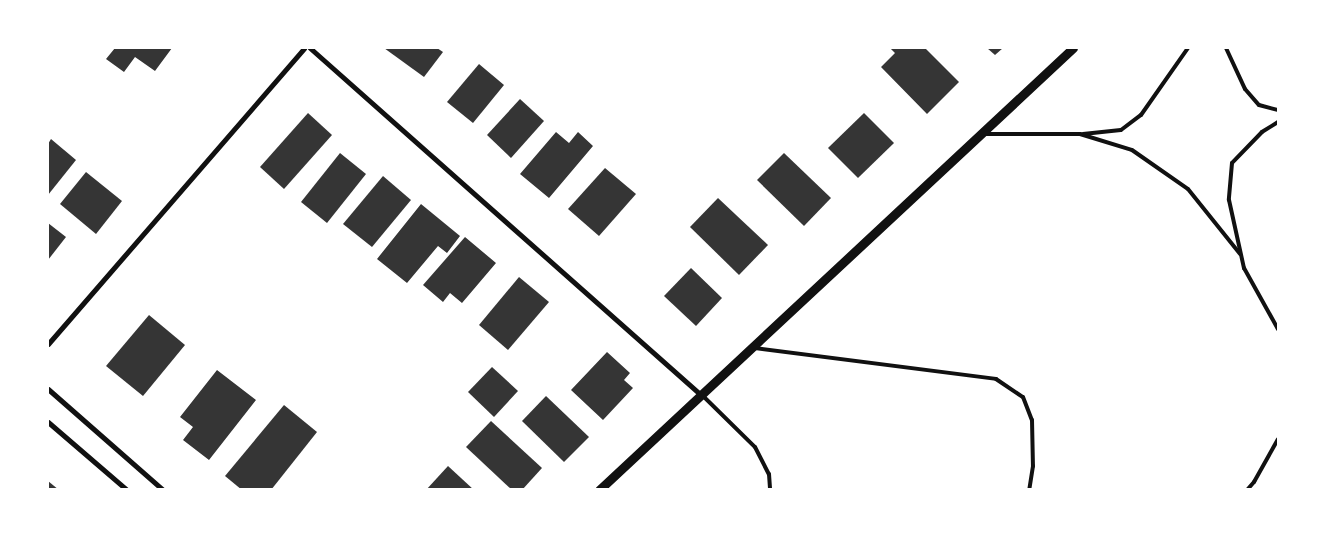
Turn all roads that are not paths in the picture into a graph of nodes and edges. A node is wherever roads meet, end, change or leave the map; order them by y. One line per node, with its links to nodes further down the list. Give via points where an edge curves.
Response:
1 (304, 48): 12 (street)
2 (310, 48): 15 (street)
3 (1073, 48): 8 (street)
4 (1188, 48): 9 (lane, via 1141,115 1121,130)
5 (1226, 48): 6 (lane, via 1245,89 1259,105)
6 (1278, 110)
7 (1278, 122): 10 (lane, via 1262,132 1232,162 1229,200)
8 (981, 134): 9 (lane); 13 (street)
9 (1080, 134): 10 (lane, via 1132,150 1188,190)
10 (1240, 254): 11 (lane, via 1244,268)
11 (1278, 329)
12 (48, 344)
13 (752, 348): 15 (street); 22 (lane, via 996,379 1023,397 1032,420 1033,466)
14 (48, 389): 19 (street)
15 (702, 395): 20 (street); 21 (lane, via 755,447 770,474)
16 (48, 422): 18 (street)
17 (1278, 439): 23 (lane)
18 (126, 490)
19 (163, 490)
20 (599, 490)
21 (770, 490)
22 (1029, 490)
23 (1247, 490)

